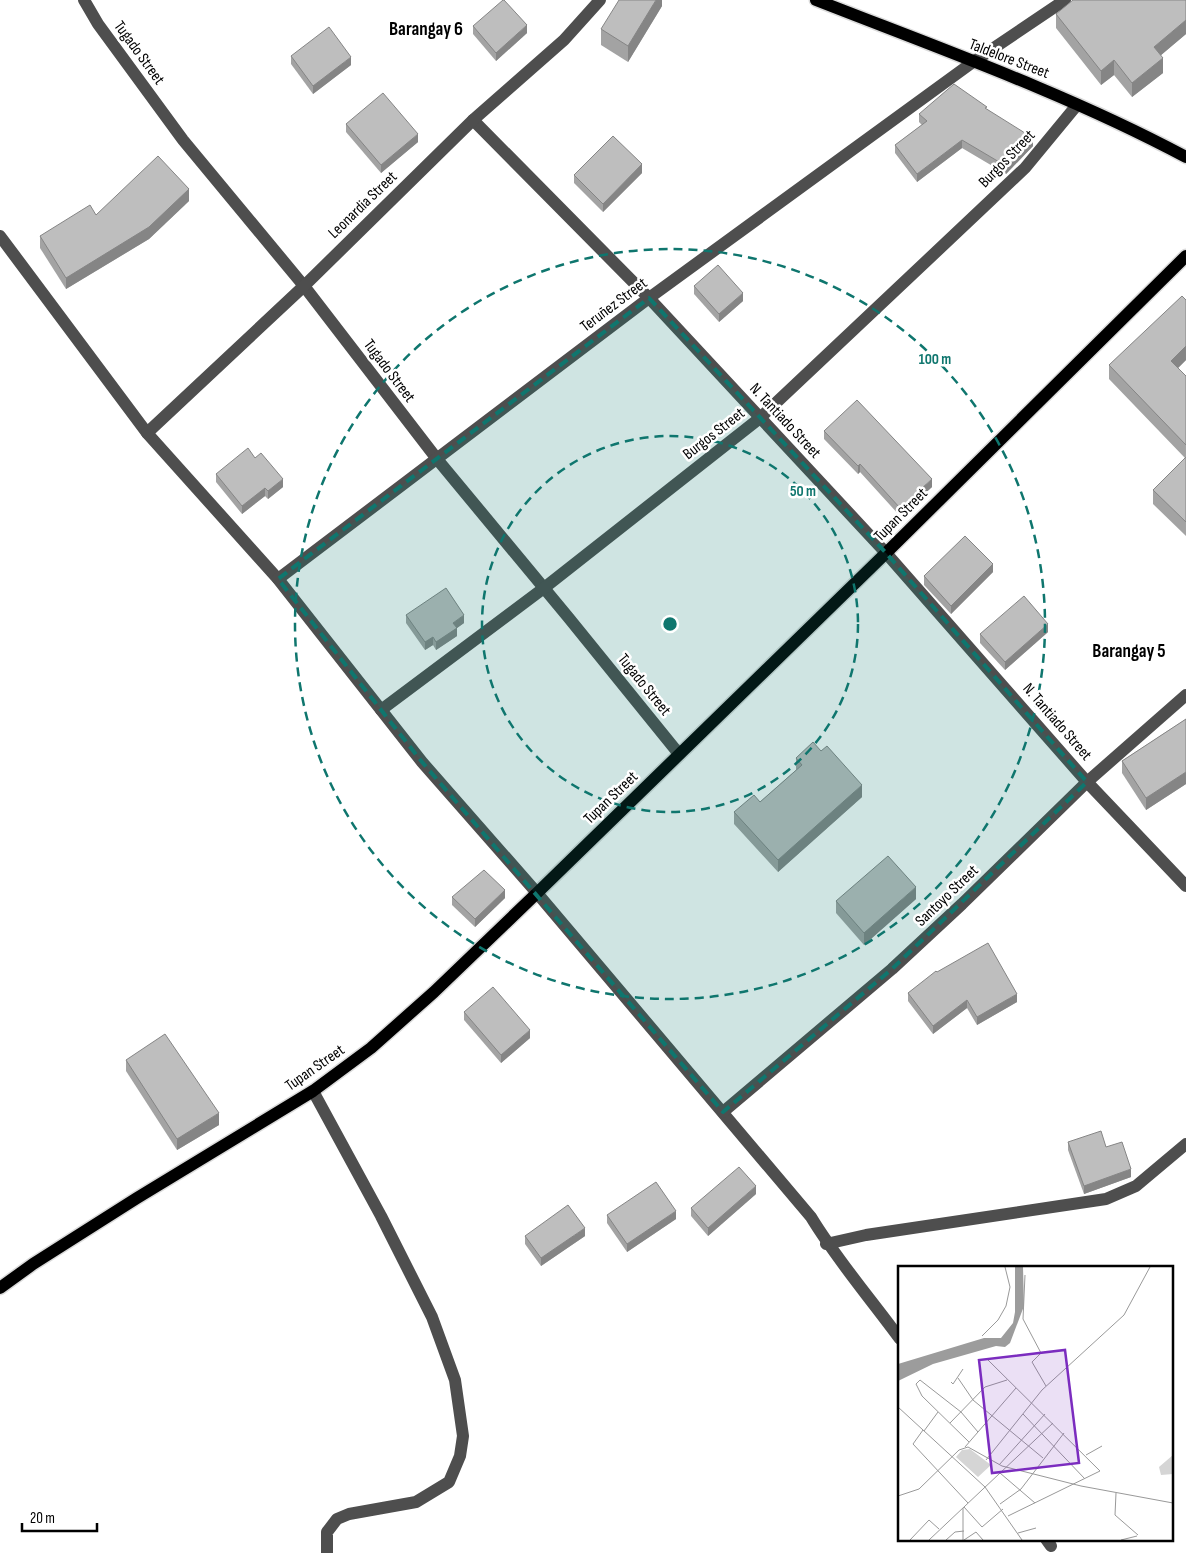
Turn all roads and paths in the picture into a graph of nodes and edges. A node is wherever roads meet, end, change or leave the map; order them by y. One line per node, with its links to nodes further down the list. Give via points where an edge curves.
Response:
1 (84, 0): 11 (street, Tugado Street, via 183,140)
2 (600, 0): 7 (street, Leonardia Street, via 564,40)
3 (816, 0): 5 (main road, Taldelore Street)
4 (1065, 0): 5 (street, Teruñez Street)
5 (973, 62): 6 (main road, Taldelore Street); 12 (street, Teruñez Street)
6 (1077, 105): 8 (main road, Taldelore Street); 13 (street, Burgos Street, via 1025,168)
7 (473, 120): 11 (street, Leonardia Street); 12 (street, N. Tantiado Street)
8 (1186, 157)
9 (0, 236): 14 (street)
10 (1186, 256): 16 (main road, Tupan Street)
11 (304, 286): 14 (street, Leonardia Street); 15 (street, Tugado Street)
12 (649, 298): 13 (street, N. Tantiado Street); 15 (street, Teruñez Street)
13 (760, 418): 16 (street, N. Tantiado Street); 18 (street, Burgos Street)
14 (147, 433): 17 (street)
15 (436, 459): 17 (street, Teruñez Street); 18 (street, Tugado Street)
16 (886, 553): 21 (main road, Tupan Street); 22 (street, N. Tantiado Street)
17 (278, 579): 20 (street)
18 (544, 588): 20 (street, Burgos Street); 21 (street, Tugado Street)
19 (1186, 695): 22 (street, Santoyo Street)
20 (381, 710): 24 (street, via 422,762)
21 (679, 754): 24 (main road, Tupan Street)
22 (1087, 782): 23 (street, N. Tantiado Street); 26 (street, Santoyo Street, via 892,969)
23 (1186, 886)
24 (538, 893): 25 (main road, Tupan Street, via 434,992); 26 (street)
25 (313, 1091): 29 (main road, Tupan Street, via 32,1264); 31 (street, via 432,1317 454,1380 462,1436 460,1456 449,1482 416,1502 337,1519 327,1532)
26 (723, 1112): 28 (street, via 811,1217)
27 (1186, 1144): 28 (street, via 1136,1186 1106,1199 866,1235)
28 (826, 1244): 30 (street)
29 (0, 1288)
30 (898, 1336)
31 (327, 1553)

